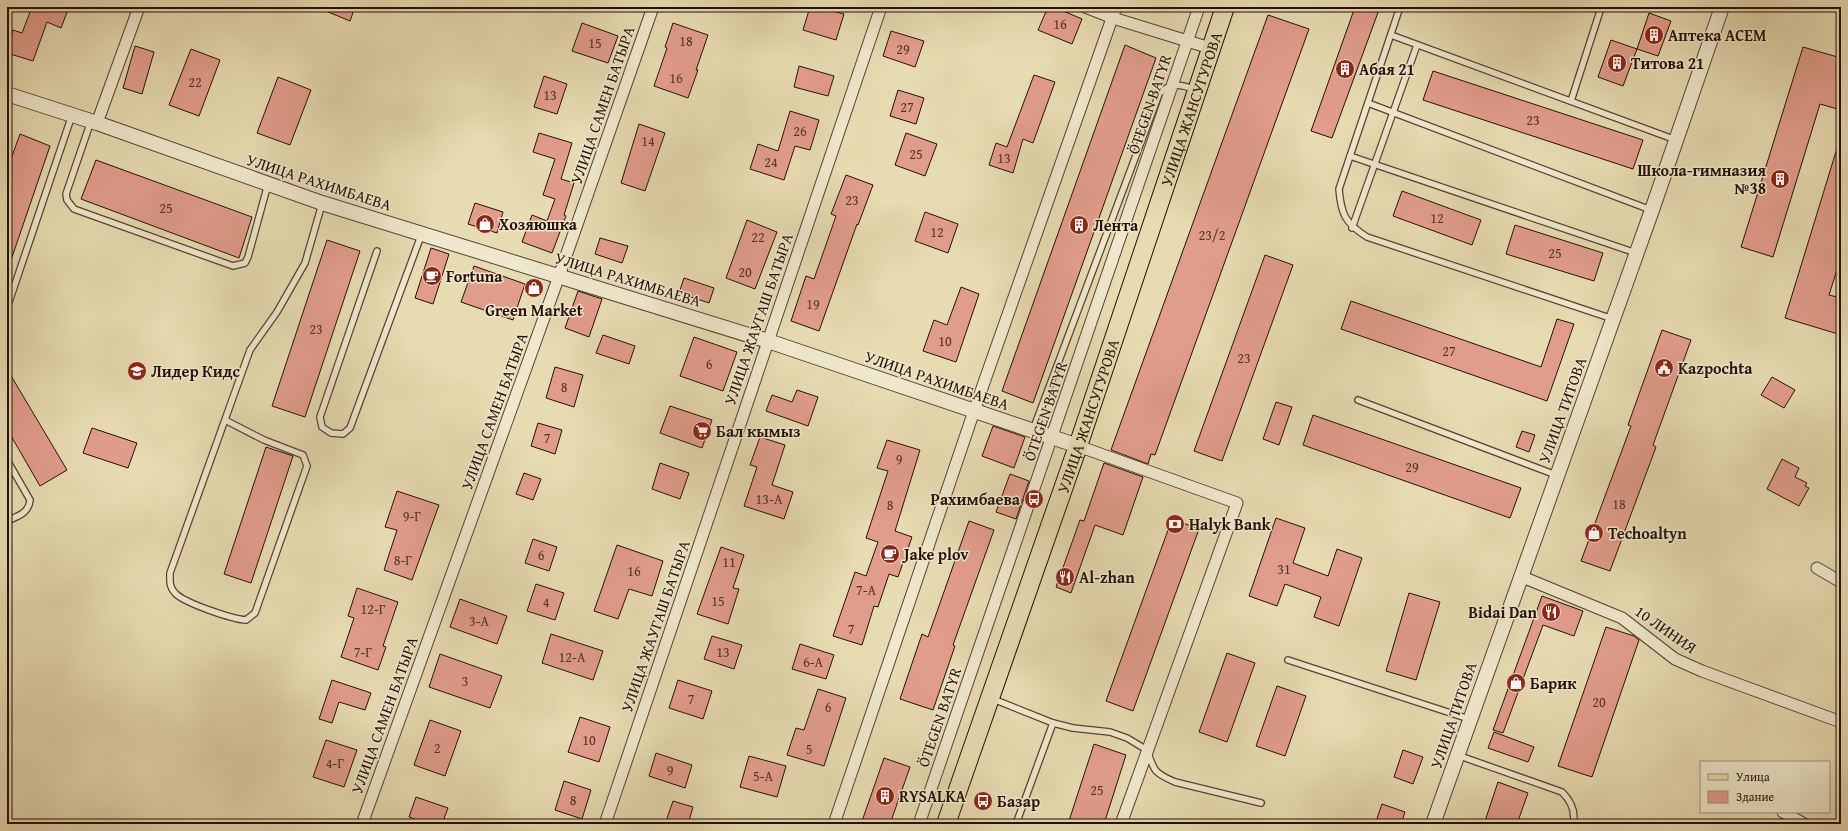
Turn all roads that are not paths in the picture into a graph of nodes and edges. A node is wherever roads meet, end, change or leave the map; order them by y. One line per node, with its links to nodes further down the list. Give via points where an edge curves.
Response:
1 (139, 7): 20 (street)
2 (653, 7): 31 (street, УЛИЦА САМЕН БАТЫРА)
3 (881, 7): 34 (street, УЛИЦА ЖАУГАШ БАТЫРА)
4 (1085, 7): 9 (street)
5 (1199, 7): 58 (street, ÖTEGEN BATYR, via 1092,326)
6 (1225, 7): 13 (main road, УЛИЦА ЖАНСУГУРОВА)
7 (1400, 7): 11 (lane)
8 (1722, 7): 21 (street, УЛИЦА ТИТОВА)
9 (1115, 12): 13 (street); 36 (street)
10 (1600, 12): 16 (lane)
11 (1391, 35): 12 (lane); 17 (lane)
12 (1417, 45): 16 (lane); 18 (lane)
13 (1210, 48): 14 (main road, УЛИЦА ЖАНСУГУРОВА)
14 (1196, 90): 38 (lane, via 1177,84 1164,88 1159,94); 39 (main road, УЛИЦА ЖАНСУГУРОВА)
15 (7, 94): 19 (street, УЛИЦА РАХИМБАЕВА)
16 (1571, 101): 21 (lane)
17 (1368, 103): 18 (lane); 22 (lane)
18 (1394, 113): 23 (lane); 26 (lane)
19 (72, 115): 20 (street, УЛИЦА РАХИМБАЕВА); 32 (lane)
20 (94, 122): 24 (street, УЛИЦА РАХИМБАЕВА); 24 (lane, via 66,194 70,206 233,266 245,263 248,257)
21 (1676, 140): 26 (street, УЛИЦА ТИТОВА)
22 (1350, 156): 23 (lane); 27 (lane, via 1339,189 1343,214)
23 (1374, 164): 27 (lane); 30 (lane)
24 (268, 184): 25 (street, УЛИЦА РАХИМБАЕВА)
25 (322, 203): 28 (street, УЛИЦА РАХИМБАЕВА); 37 (lane, via 305,263 277,312 250,350)
26 (1652, 210): 30 (street, УЛИЦА ТИТОВА)
27 (1352, 228): 33 (lane, via 1367,237)
28 (422, 233): 29 (lane, via 350,428 343,434 331,433 322,427 320,417); 31 (street, УЛИЦА РАХИМБАЕВА)
29 (377, 251)
30 (1636, 253): 33 (street, УЛИЦА ТИТОВА)
31 (559, 276): 34 (street, УЛИЦА РАХИМБАЕВА); 55 (street, УЛИЦА САМЕН БАТЫРА)
32 (7, 308)
33 (1613, 319): 41 (street, УЛИЦА ТИТОВА)
34 (768, 340): 36 (street, УЛИЦА РАХИМБАЕВА); 56 (street, УЛИЦА ЖАУГАШ БАТЫРА)
35 (1358, 400): 41 (lane)
36 (974, 411): 38 (street, УЛИЦА РАХИМБАЕВА); 57 (street)
37 (225, 420): 37 (lane, via 303,456 307,466 255,613 246,620 216,613 176,594 170,585 170,572)
38 (1033, 431): 39 (street, УЛИЦА РАХИМБАЕВА)
39 (1078, 446): 47 (main road, УЛИЦА ЖАНСУГУРОВА); 51 (street, УЛИЦА РАХИМБАЕВА, via 1238,503)
40 (7, 460): 42 (lane, via 30,500 30,506 24,514)
41 (1556, 475): 44 (street, УЛИЦА ТИТОВА)
42 (7, 521)
43 (1817, 568): 45 (street)
44 (1520, 576): 48 (street, УЛИЦА ТИТОВА); 49 (street, 10 ЛИНИЯ, via 1622,618 1675,659)
45 (1841, 582)
46 (1288, 660): 48 (lane)
47 (989, 698): 50 (lane); 59 (main road, УЛИЦА ЖАНСУГУРОВА)
48 (1470, 719): 52 (street, УЛИЦА ТИТОВА)
49 (1841, 722)
50 (1053, 723): 51 (lane, via 1110,732 1127,738); 60 (lane)
51 (1147, 750): 53 (lane, via 1157,774 1175,782); 61 (street)
52 (1457, 755): 62 (street, УЛИЦА ТИТОВА); 63 (lane, via 1562,792 1571,802)
53 (1260, 803)
54 (1785, 813): 64 (street)
55 (362, 824)
56 (605, 824)
57 (834, 824)
58 (919, 824)
59 (946, 824)
60 (1016, 824)
61 (1121, 824)
62 (1433, 824)
63 (1573, 824)
64 (1804, 824)

